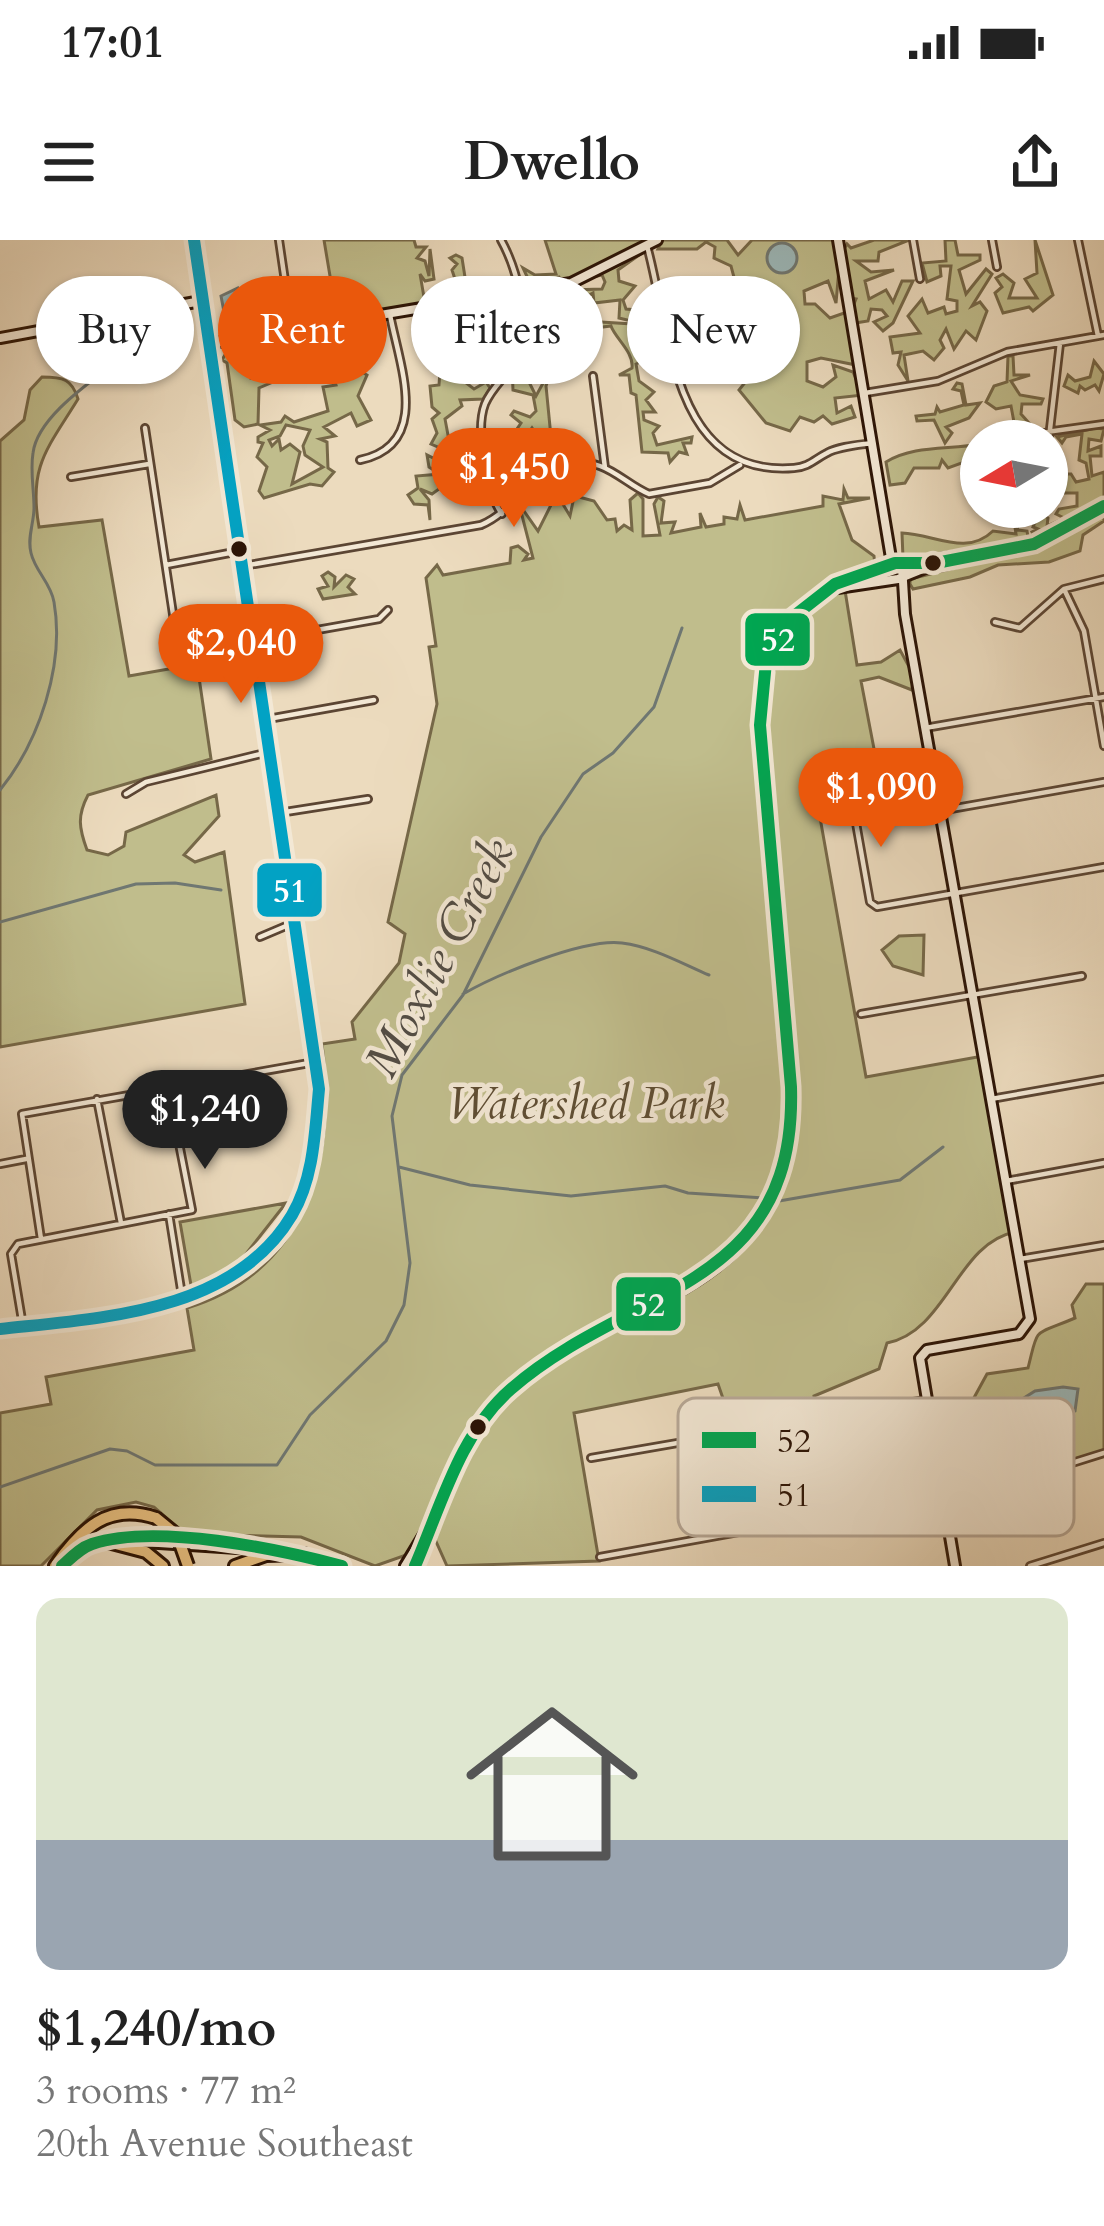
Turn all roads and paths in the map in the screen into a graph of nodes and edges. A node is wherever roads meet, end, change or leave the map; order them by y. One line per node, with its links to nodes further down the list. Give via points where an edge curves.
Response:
1 (194, 240): 16 (street)
2 (279, 240): 11 (street)
3 (501, 240): 12 (street)
4 (657, 240): 9 (street)
5 (838, 240): 28 (street)
6 (913, 240): 15 (street)
7 (992, 240): 10 (street)
8 (1078, 240): 20 (street)
9 (647, 246): 13 (street); 14 (street)
10 (997, 266)
11 (284, 276)
12 (512, 276)
13 (592, 276)
14 (655, 276)
15 (920, 279)
16 (201, 301): 21 (street); 24 (street)
17 (411, 311): 19 (street)
18 (387, 314): 19 (street)
19 (390, 314): 34 (street, via 407,423 395,444)
20 (1101, 336): 23 (street)
21 (0, 338)
22 (218, 342): 24 (street)
23 (1060, 343): 28 (street, via 999,354 938,381); 29 (street)
24 (207, 344): 41 (street)
25 (497, 384): 40 (street, via 482,418)
26 (594, 384): 37 (street)
27 (681, 384): 36 (street, via 706,435)
28 (866, 393): 33 (street)
29 (1051, 420)
30 (1104, 424): 32 (street)
31 (145, 428): 35 (street)
32 (1068, 430)
33 (874, 443): 36 (street, via 830,451 799,468); 43 (street)
34 (360, 460)
35 (150, 463): 38 (street); 44 (street)
36 (740, 465): 37 (street, via 710,483 649,494)
37 (605, 467): 40 (street, via 546,469)
38 (71, 477)
39 (1104, 506): 42 (street, via 1034,544)
40 (502, 514): 45 (street, via 481,525)
41 (240, 551): 44 (street); 45 (street)
42 (936, 563): 43 (street); 46 (street)
43 (896, 565): 46 (street); 48 (street)
44 (166, 566): 53 (street)
45 (243, 566): 52 (street)
46 (898, 578): 48 (street); 57 (street)
47 (1104, 579): 49 (street)
48 (831, 589): 95 (street, via 790,620 761,688 791,1107 783,1175 752,1233 713,1273 512,1387 480,1423)
49 (1064, 589): 51 (street, via 1026,626); 54 (street)
50 (388, 610): 52 (street, via 379,619)
51 (995, 622)
52 (254, 641): 56 (street)
53 (179, 654)
54 (1100, 698): 57 (street); 58 (street)
55 (374, 700): 56 (street)
56 (265, 719): 59 (street)
57 (925, 728): 64 (street)
58 (1104, 746)
59 (270, 752): 61 (street); 65 (street)
60 (1104, 782): 64 (street)
61 (126, 794)
62 (368, 799): 65 (street)
63 (853, 806): 67 (street, via 872,906)
64 (939, 811): 67 (street)
65 (279, 813): 68 (street)
66 (1104, 867): 67 (street)
67 (954, 894): 71 (street)
68 (295, 923): 69 (street); 73 (street)
69 (260, 937)
70 (1082, 976): 71 (street)
71 (972, 996): 72 (street); 76 (street)
72 (861, 1014)
73 (315, 1062): 75 (street); 87 (street, via 315,1158 292,1211 238,1274)
74 (1104, 1079): 76 (street)
75 (168, 1087): 77 (street); 82 (street, via 192,1210)
76 (992, 1099): 81 (street)
77 (97, 1100): 78 (street, via 22,1114); 83 (street)
78 (26, 1159): 80 (street); 84 (street)
79 (1104, 1163): 81 (street)
80 (0, 1164)
81 (1006, 1181): 86 (street)
82 (169, 1214): 83 (street); 87 (street)
83 (121, 1223): 84 (street)
84 (40, 1239): 88 (street, via 13,1248)
85 (1104, 1245): 86 (street)
86 (1020, 1259): 90 (street, via 1028,1328 922,1354)
87 (183, 1302): 88 (street)
88 (23, 1326): 89 (street)
89 (0, 1329)
90 (925, 1398)
91 (678, 1443): 93 (street)
92 (1104, 1453): 94 (street)
93 (591, 1458)
94 (1074, 1462)
95 (430, 1527): 107 (street); 108 (street)
96 (716, 1536): 101 (street)
97 (950, 1536): 109 (street)
98 (104, 1541): 100 (street); 103 (main road); 104 (highway, via 146,1552)
99 (1104, 1543): 110 (street)
100 (304, 1553): 102 (street); 106 (highway)
101 (600, 1557)
102 (338, 1565)
103 (58, 1566): 105 (highway, bridge, via 98,1519 122,1512 156,1518 177,1535)
104 (163, 1566)
105 (188, 1566)
106 (236, 1566)
107 (405, 1566)
108 (415, 1566)
109 (955, 1566)
110 (1030, 1566)

